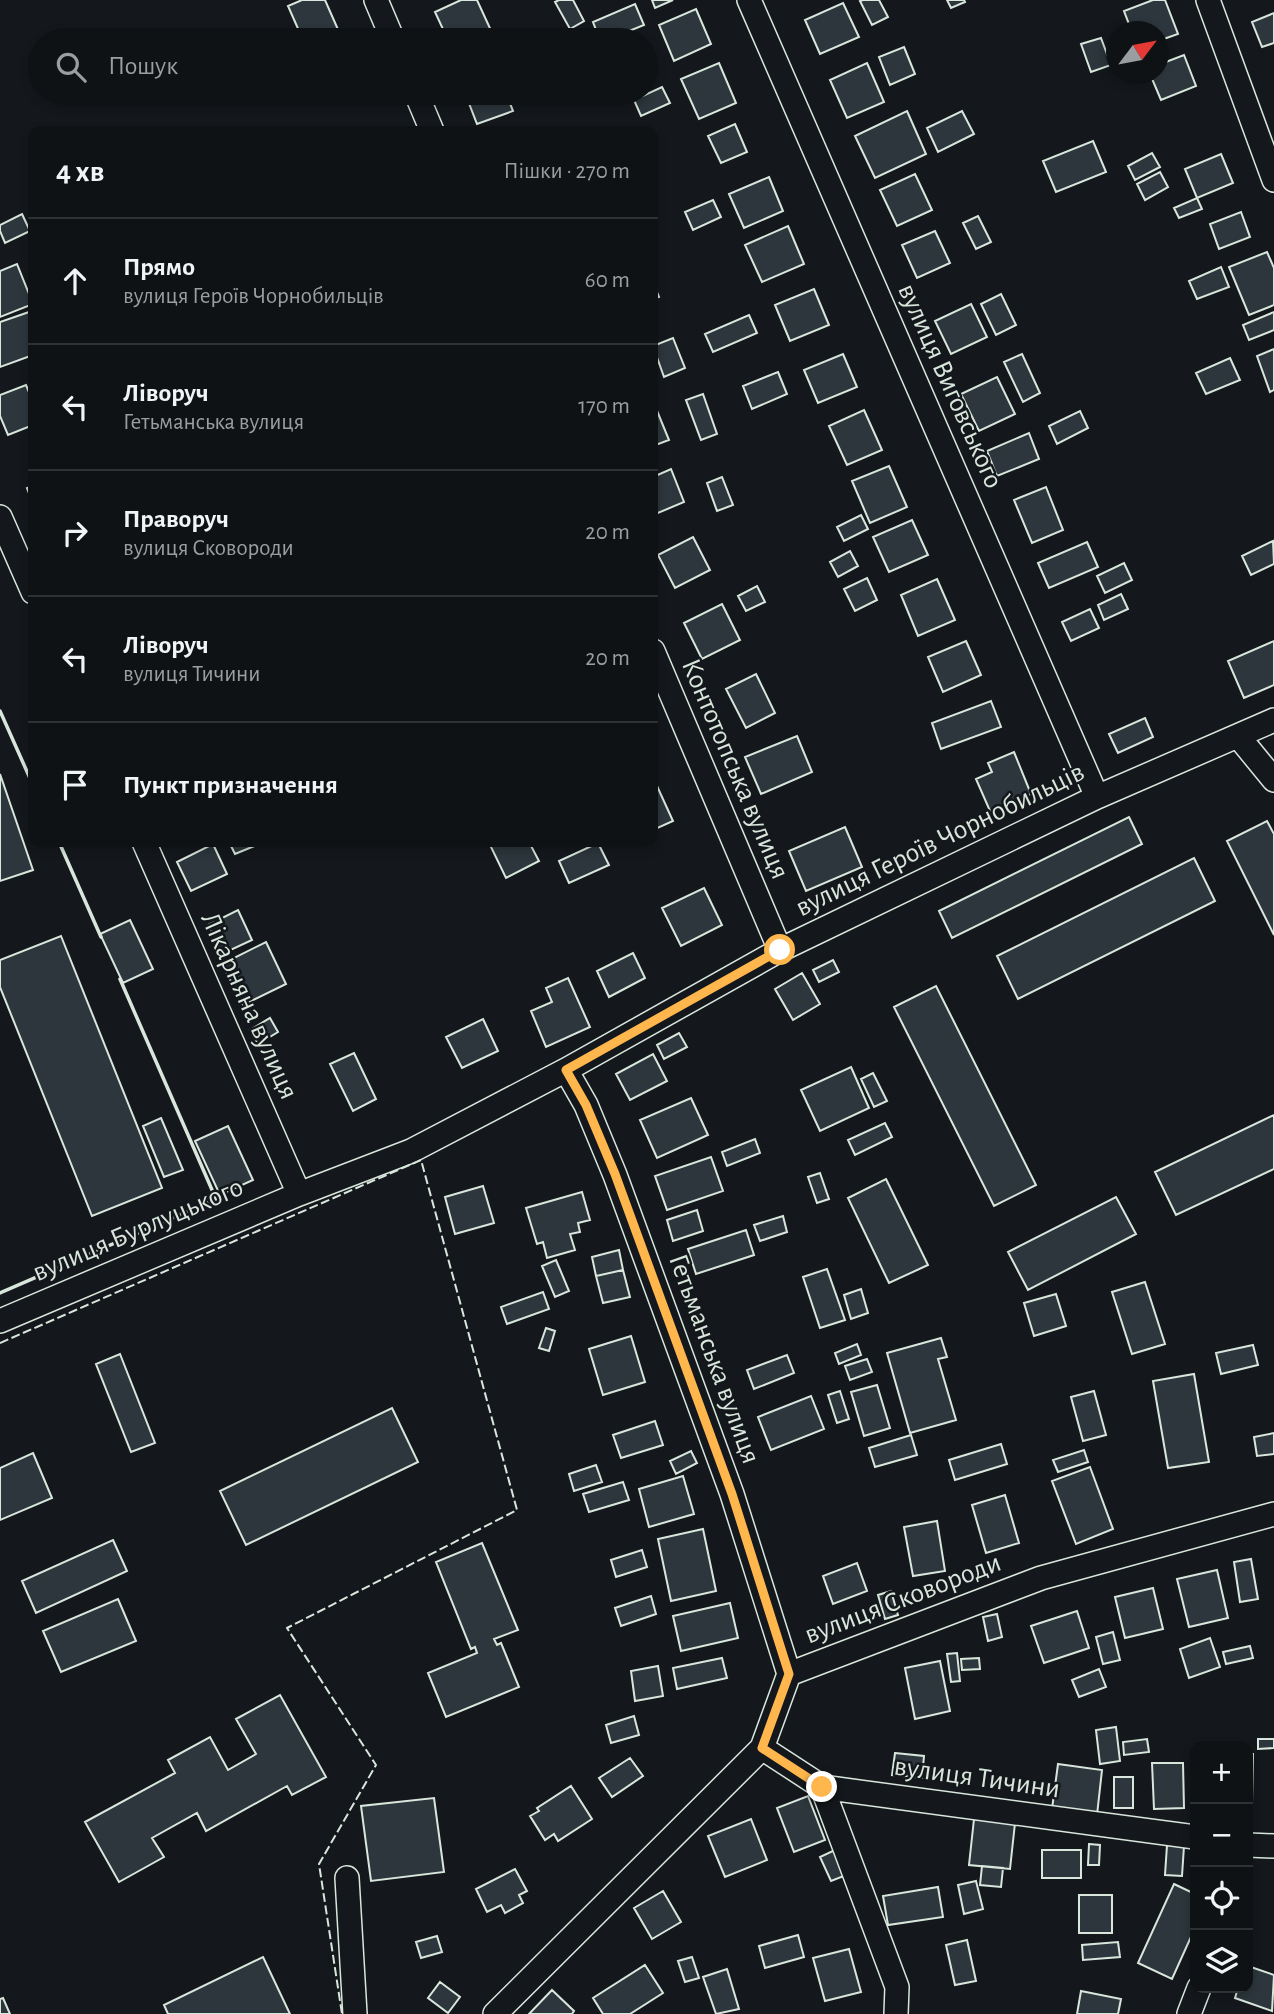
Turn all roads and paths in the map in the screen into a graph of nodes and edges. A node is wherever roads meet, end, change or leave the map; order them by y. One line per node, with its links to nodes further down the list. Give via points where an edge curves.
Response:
1 (376, 0): 4 (street)
2 (749, 0): 14 (street, вулиця Виговського)
3 (1208, 0): 7 (street)
4 (388, 28)
5 (421, 105): 6 (street)
6 (430, 126)
7 (1274, 180)
8 (0, 517): 9 (street)
9 (28, 581)
10 (658, 663): 16 (street, Контотопська вулиця)
11 (1274, 720): 12 (street, вулиця Героїв Чорнобильців)
12 (1238, 736): 13 (street); 14 (street, вулиця Героїв Чорнобильців)
13 (1274, 780)
14 (1097, 797): 16 (street, вулиця Героїв Чорнобильців)
15 (146, 847): 18 (street, Лікарняна вулиця)
16 (780, 950): 17 (street, вулиця Героїв Чорнобильців)
17 (566, 1070): 18 (street, вулиця Героїв Чорнобильців, via 411,1150); 21 (street, Гетьманська вулиця, via 615,1174 732,1494)
18 (299, 1194): 19 (street, вулиця Бурлуцького)
19 (0, 1321)
20 (1274, 1514): 21 (street, вулиця Сковороди, via 1041,1578)
21 (789, 1674): 22 (street, вулиця Сковороди)
22 (762, 1748): 23 (street, вулиця Тичини); 28 (street, вулиця Сковороди)
23 (822, 1787): 24 (street, вулиця Тичини); 29 (street, via 897,1987)
24 (1190, 1837)
25 (347, 1878): 27 (street)
26 (1197, 1993): 30 (street)
27 (355, 2014)
28 (495, 2014)
29 (896, 2014)
30 (1189, 2014)

